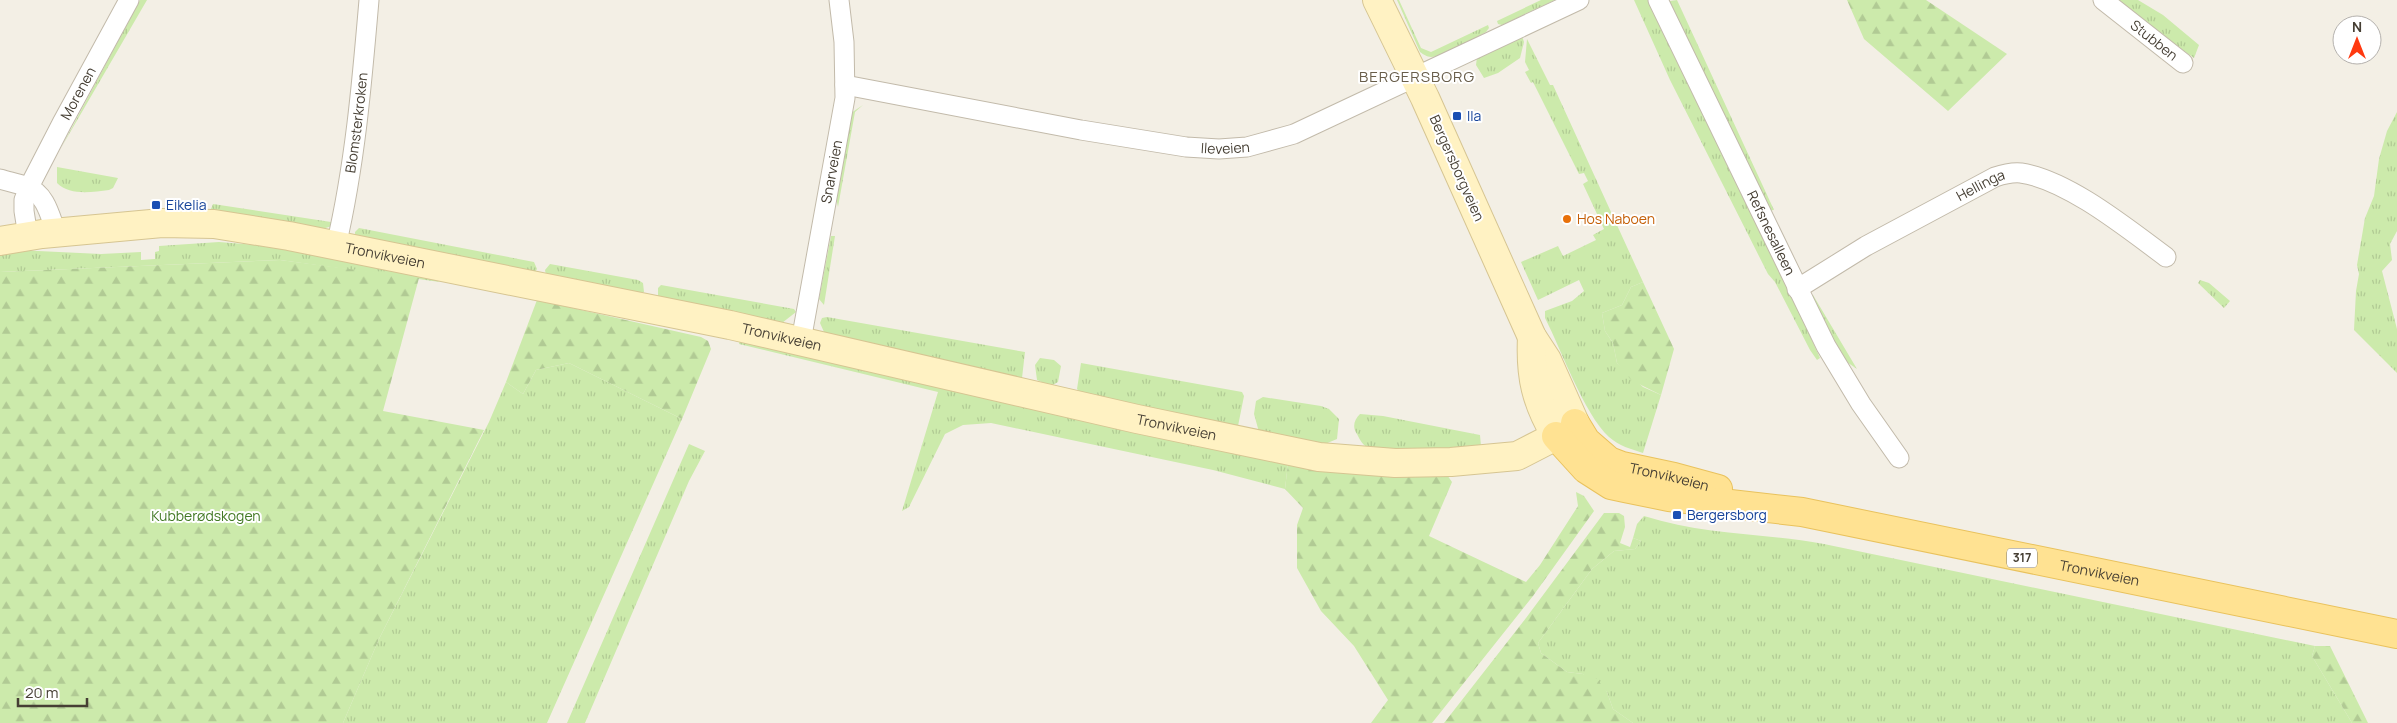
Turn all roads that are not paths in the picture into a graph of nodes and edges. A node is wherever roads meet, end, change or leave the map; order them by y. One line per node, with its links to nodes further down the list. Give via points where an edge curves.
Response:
1 (129, 0): 12 (street, Morenen)
2 (369, 0): 16 (street, Blomsterkroken, via 360,96)
3 (838, 0): 10 (street, Snarveien, via 844,42)
4 (1377, 0): 9 (street, Bergersborgveien)
5 (1579, 0): 9 (street, Ileveien)
6 (1658, 0): 18 (street, Refsnesalleen)
7 (2103, 0): 8 (street, Stubben)
8 (2183, 63)
9 (1416, 78): 10 (street, Ileveien, via 1294,134 1246,147 1219,149 1186,147 1081,130); 20 (street, Bergersborgveien, via 1532,338 1530,364 1543,414)
10 (845, 85): 19 (street, Snarveien)
11 (0, 179): 12 (street)
12 (29, 187): 13 (street, via 47,206); 14 (street, via 24,200)
13 (56, 232): 14 (street, Tronvikveien); 16 (street, Tronvikveien, via 125,225 196,223)
14 (28, 236): 15 (street, Tronvikveien)
15 (0, 241)
16 (336, 246): 19 (street, Tronvikveien)
17 (2166, 257): 18 (street, Hellinga, via 2108,214 2074,194 2038,178 2008,173 1866,246)
18 (1797, 289): 21 (street, Refsnesalleen, via 1861,404)
19 (802, 341): 20 (street, Tronvikveien, via 1137,419 1319,457 1395,463 1517,456)
20 (1566, 430): 22 (main road, Tronvikveien / 317, via 1586,469 1611,485 1669,497 1802,512)
21 (1899, 458)
22 (2397, 634)

